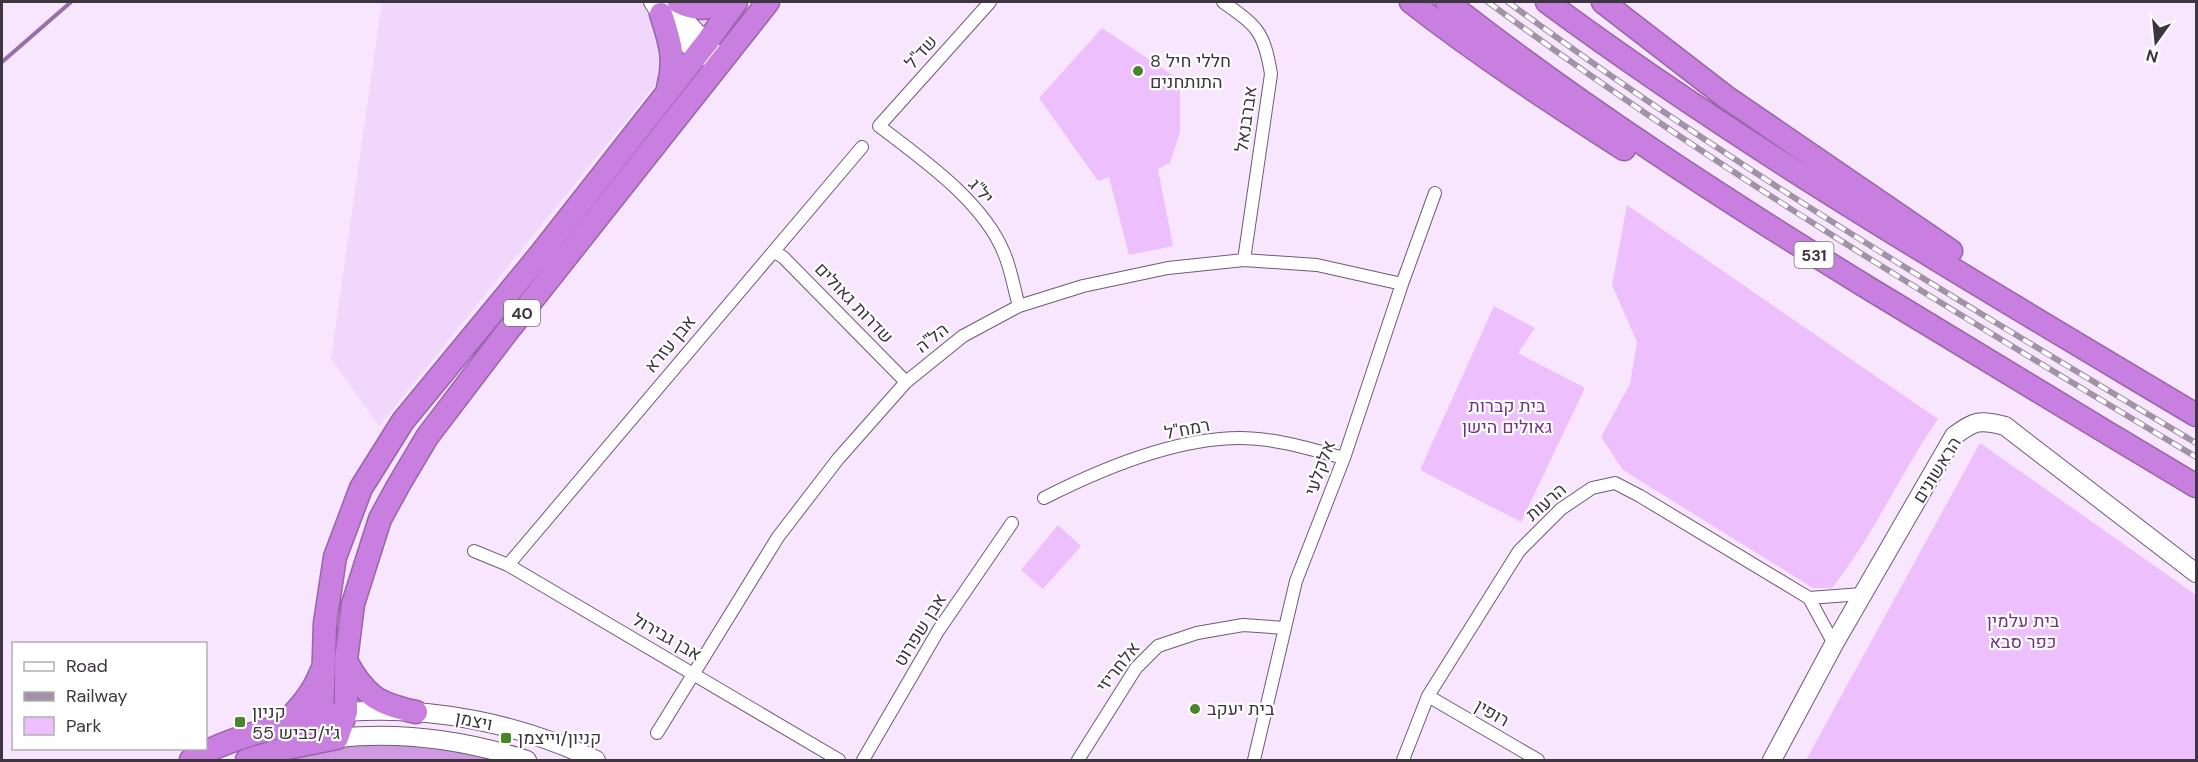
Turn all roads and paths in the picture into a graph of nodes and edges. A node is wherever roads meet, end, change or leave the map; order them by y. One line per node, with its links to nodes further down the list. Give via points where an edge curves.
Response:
1 (734, 2): 9 (highway, via 700,8); 10 (highway, 40)
2 (768, 2): 11 (highway, 40)
3 (990, 2): 13 (street, שד"ל)
4 (1223, 2): 17 (street, אברבנאל, via 1253,23 1267,49 1271,74)
5 (1411, 2): 21 (highway, via 1538,94 1671,179)
6 (1447, 2): 21 (highway, 531, via 1558,85 1688,174)
7 (1547, 2): 20 (highway, via 1653,77 1828,191)
8 (1603, 2): 20 (highway, via 1726,97)
9 (666, 5): 10 (street, via 678,34); 12 (highway, via 672,53)
10 (702, 47): 11 (street); 12 (highway, 40)
11 (720, 62): 35 (highway, 40, via 427,437 380,519 353,604)
12 (666, 94): 36 (highway, 40, via 403,421 361,488 335,557)
13 (879, 126): 19 (street, יל"ג, via 933,167 988,225 1004,252)
14 (862, 147): 16 (street, אבן עזרא)
15 (1435, 193): 18 (street, אלקלעי)
16 (774, 252): 22 (street, שדרות גאולים, via 783,256); 29 (street, אבן עזרא)
17 (1244, 260): 18 (street, הל"ה, via 1317,265); 19 (street, הל"ה, via 1168,268 1083,286)
18 (1402, 284): 24 (street, אלקלעי)
19 (1018, 306): 22 (street, הל"ה, via 963,336)
20 (2127, 374): 23 (highway)
21 (2013, 376): 25 (highway, 531)
22 (906, 382): 37 (street, הל"ה, via 838,459 778,537)
23 (2196, 415)
24 (1344, 458): 26 (street, רמח"ל, via 1290,444 1241,438 1193,443 1129,461); 33 (street, אלקלעי, via 1296,581)
25 (2196, 486)
26 (1044, 498)
27 (1012, 523): 50 (street, אבן שפרוט, via 938,632)
28 (474, 551): 29 (street, אבן גבירול)
29 (508, 566): 37 (street, אבן גבירול)
30 (2196, 573): 31 (street, הראשונים, via 2005,426 1972,423 1954,436)
31 (1863, 594): 32 (street); 34 (street, הראשונים)
32 (1809, 598): 34 (street); 38 (street, הרעות, via 1615,483 1592,488 1561,509 1519,551)
33 (1285, 628): 51 (street, אלחריזי, via 1243,625 1197,633 1158,646 1136,668); 52 (street, אלקלעי)
34 (1834, 644): 55 (street, הראשונים)
35 (346, 660): 39 (highway, 40); 40 (highway, via 372,698)
36 (322, 666): 41 (highway); 42 (highway, 40, via 309,696)
37 (694, 673): 43 (street, הל"ה); 49 (street, אבן גבירול)
38 (1428, 696): 53 (street, הרעות); 54 (street, רופין)
39 (346, 712): 40 (street, ויצמן); 41 (highway); 44 (highway, 40)
40 (416, 712): 48 (street, ויצמן, via 500,725)
41 (322, 717): 42 (highway); 44 (highway)
42 (280, 728): 45 (highway, via 214,748)
43 (657, 733)
44 (337, 738): 46 (highway); 47 (street, ויצמן, via 421,737 471,744)
45 (190, 760)
46 (247, 760)
47 (527, 760)
48 (596, 760)
49 (838, 760)
50 (863, 760)
51 (1078, 760)
52 (1254, 760)
53 (1403, 760)
54 (1538, 760)
55 (1772, 760)

